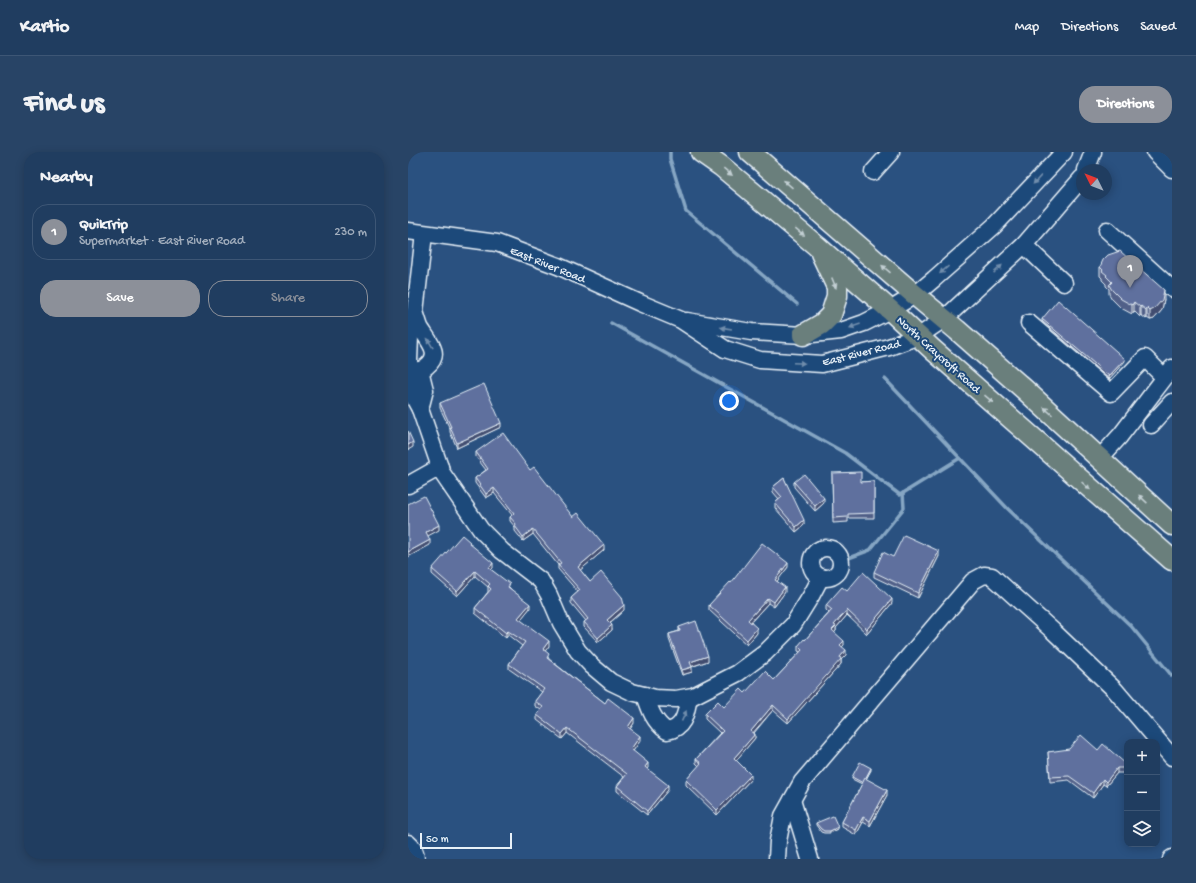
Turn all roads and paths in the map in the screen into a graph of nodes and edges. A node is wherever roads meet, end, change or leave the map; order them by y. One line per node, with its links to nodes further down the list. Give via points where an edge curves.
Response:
1 (701, 152): 15 (main road, North Craycroft Road, one-way to 15)
2 (750, 152): 18 (main road, one-way to 2)
3 (891, 152): 9 (street)
4 (1064, 152): 18 (street, East River Road, one-way to 18, via 994,226)
5 (1093, 152): 7 (street)
6 (1155, 152): 8 (street)
7 (1088, 164)
8 (1172, 169)
9 (872, 172)
10 (1076, 185): 14 (street, East River Road)
11 (1107, 230): 17 (street)
12 (408, 231): 13 (street, East River Road)
13 (424, 234): 20 (street); 22 (street, East River Road, via 497,244 558,266)
14 (1024, 244): 16 (street); 21 (street, East River Road, one-way to 14)
15 (818, 247): 19 (main road, North Craycroft Road); 24 (main road, one-way to 24, via 837,287 837,296 831,315 822,324)
16 (1064, 283)
17 (1172, 289)
18 (915, 295): 19 (street, East River Road); 21 (main road)
19 (890, 310): 24 (street, East River Road, one-way to 24, via 841,331); 26 (main road, North Craycroft Road)
20 (415, 312): 25 (street); 27 (street, one-way to 20, via 424,369 434,356 431,343)
21 (944, 319): 26 (street, East River Road); 31 (main road, one-way to 21)
22 (681, 320): 24 (street, East River Road, one-way to 22, via 751,332); 26 (street, East River Road, one-way to 26, via 725,349 760,360 822,364 889,347)
23 (1029, 324): 28 (street, via 1111,393 1145,358)
24 (802, 335)
25 (409, 336): 27 (street)
26 (919, 336): 35 (main road, North Craycroft Road, one-way to 35)
27 (413, 370): 32 (street, via 425,390 420,409)
28 (1168, 372): 31 (street, via 1120,436)
29 (1172, 402): 30 (street)
30 (1151, 425)
31 (1100, 458): 34 (main road, one-way to 31)
32 (440, 467): 33 (street); 37 (street, via 481,530 502,551 541,581 578,651 611,682)
33 (408, 485)
34 (1172, 525)
35 (1172, 560)
36 (821, 578): 38 (street, via 793,625 765,653 738,673)
37 (645, 695): 38 (street, via 676,699); 38 (street, one-way to 38, via 655,720 667,731 674,730 685,717)
38 (689, 697)
39 (1172, 758): 40 (street, via 1115,690 992,576 984,575 973,580 802,782)
40 (792, 800): 43 (street, via 783,816); 44 (street)
41 (408, 843): 42 (street, via 413,848)
42 (416, 859)
43 (777, 859)
44 (810, 859)

